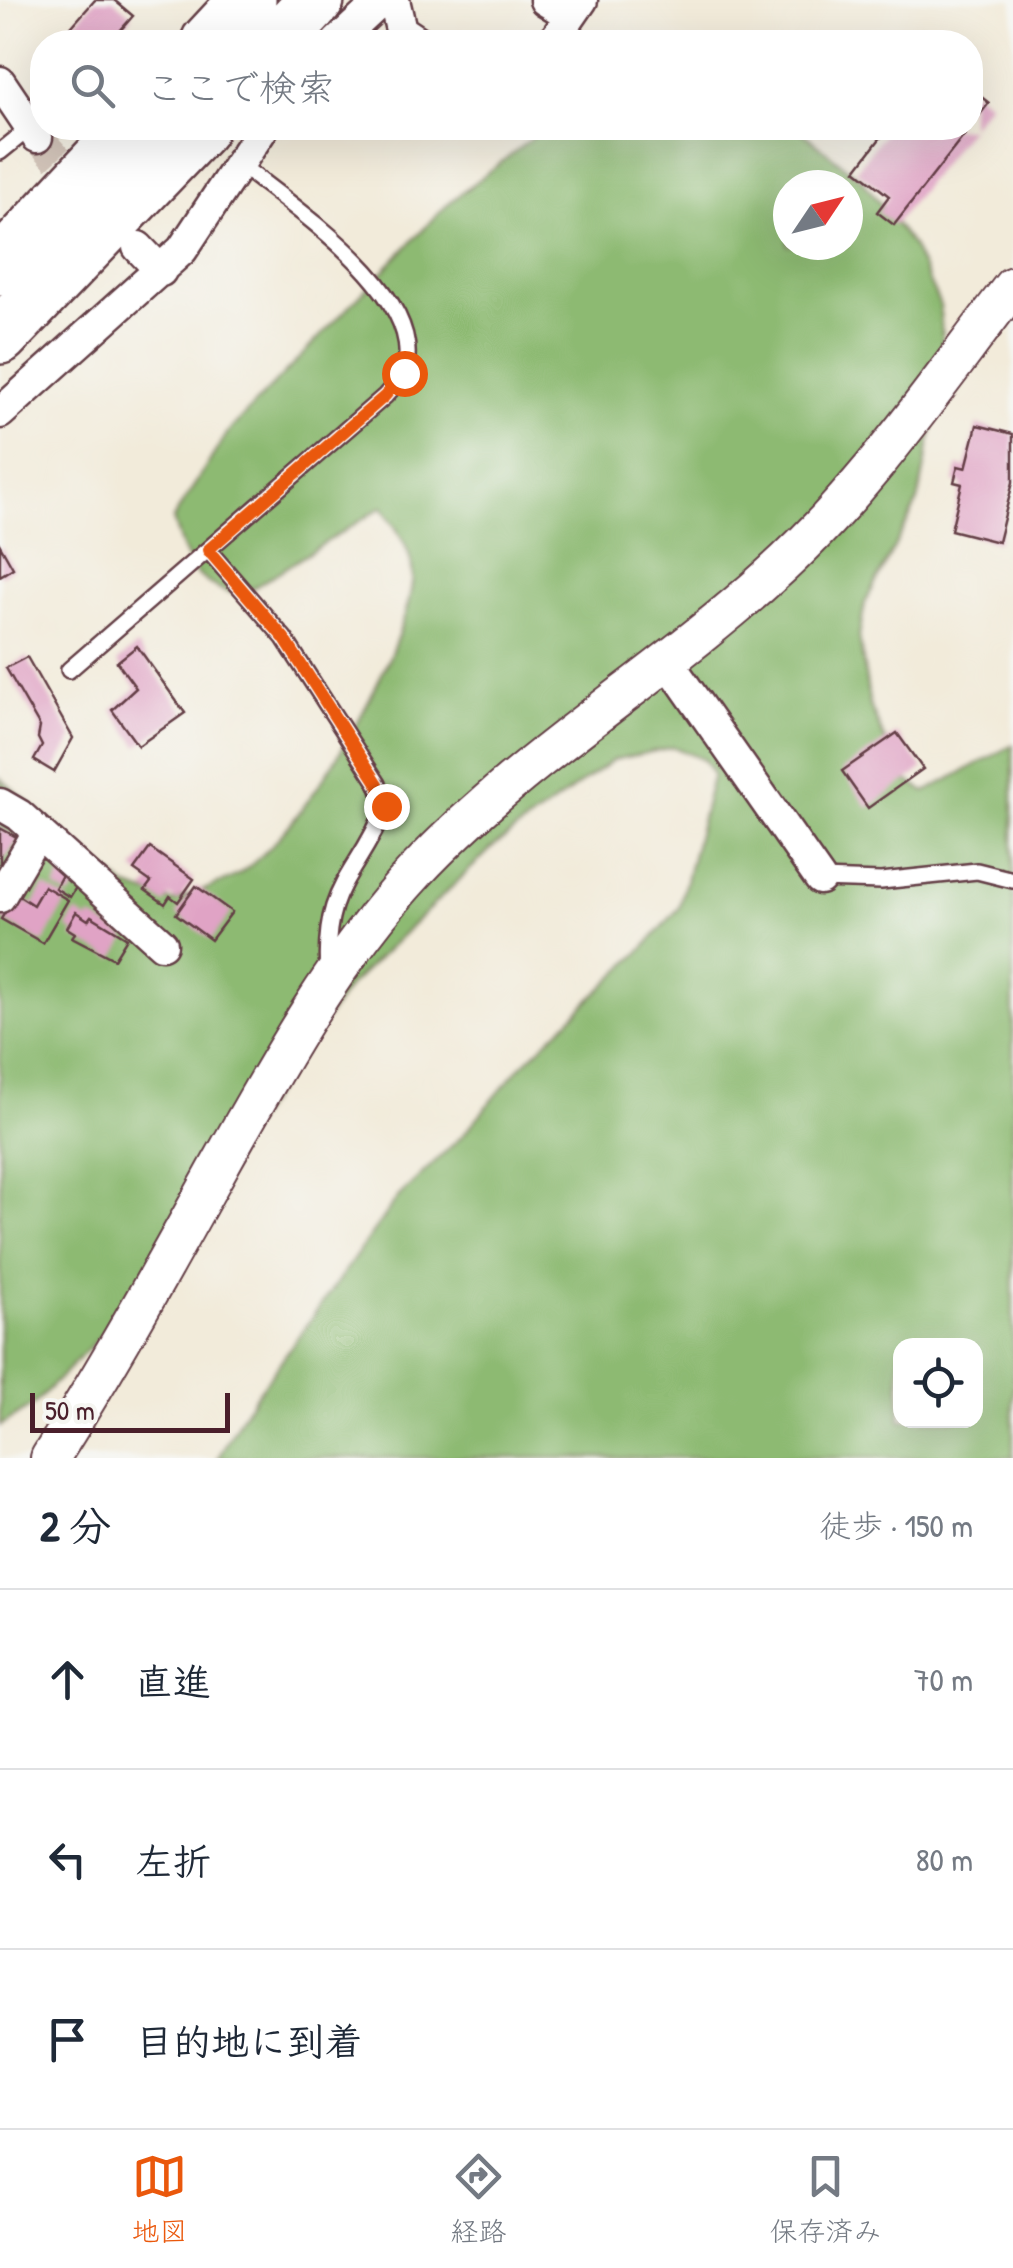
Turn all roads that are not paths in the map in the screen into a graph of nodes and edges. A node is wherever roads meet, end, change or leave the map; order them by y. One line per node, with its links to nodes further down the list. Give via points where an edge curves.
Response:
1 (207, 0): 7 (highway)
2 (248, 0): 8 (highway)
3 (316, 0): 9 (highway)
4 (382, 0): 10 (street)
5 (394, 0): 11 (street)
6 (566, 5): 12 (street)
7 (182, 30)
8 (220, 30)
9 (289, 30)
10 (350, 30)
11 (401, 30)
12 (558, 30)
13 (0, 82): 14 (street)
14 (30, 126)
15 (30, 134): 19 (lane)
16 (91, 140): 20 (highway)
17 (119, 140): 22 (highway)
18 (219, 146): 23 (street, via 182,250); 25 (highway); 27 (lane, via 355,261 395,304 406,342 404,373 385,396)
19 (0, 152)
20 (0, 241)
21 (138, 247): 23 (street)
22 (0, 267)
23 (160, 271): 26 (street)
24 (1013, 286): 28 (street, via 823,520 772,574)
25 (0, 336)
26 (0, 413)
27 (208, 550): 29 (lane); 36 (lane, via 284,638 386,806 341,882 325,930)
28 (666, 659): 32 (street); 36 (street, via 531,766 416,872)
29 (70, 670)
30 (0, 804): 31 (street)
31 (37, 834): 34 (street); 35 (street)
32 (820, 879): 33 (lane, via 881,881 978,871)
33 (1013, 880)
34 (0, 897)
35 (162, 944)
36 (329, 983): 37 (street)
37 (50, 1458)

